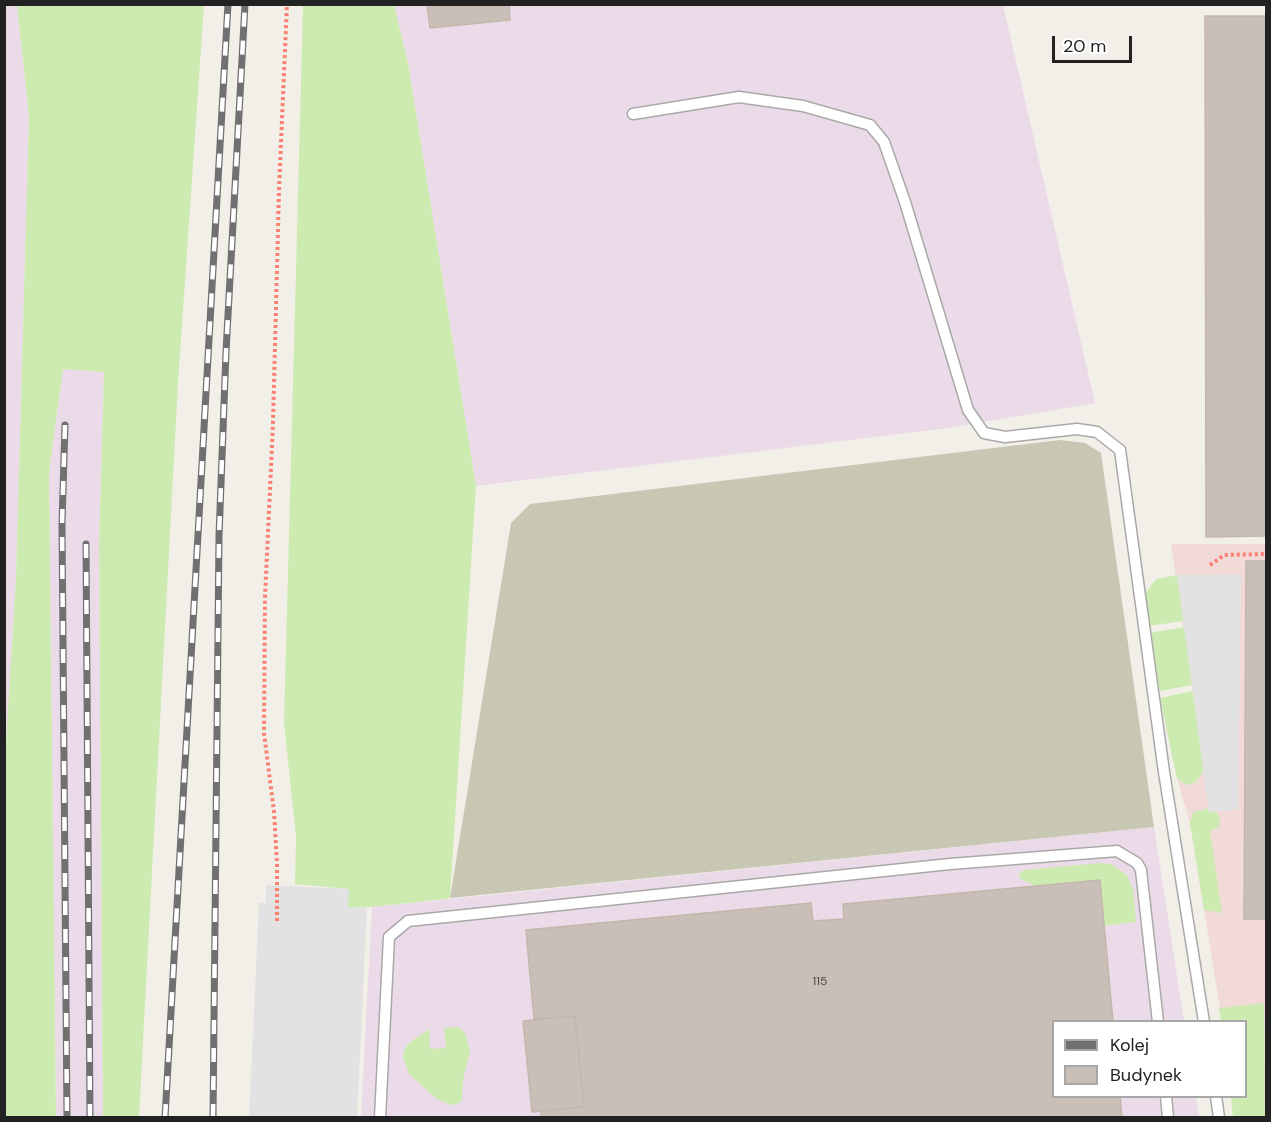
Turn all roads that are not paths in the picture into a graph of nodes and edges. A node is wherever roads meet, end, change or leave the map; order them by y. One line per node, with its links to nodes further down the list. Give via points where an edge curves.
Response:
1 (633, 114): 3 (lane, via 740,98 803,106 870,125 884,142 968,410 984,433 1005,438 1077,429 1097,432 1120,450 1164,772)
2 (1158, 1020): 6 (lane, via 1141,870 1137,862 1117,851 950,864 408,921 389,937)
3 (1204, 1020)
4 (1166, 1098): 7 (lane)
5 (1216, 1098): 8 (lane)
6 (380, 1118)
7 (1168, 1118)
8 (1219, 1118)

